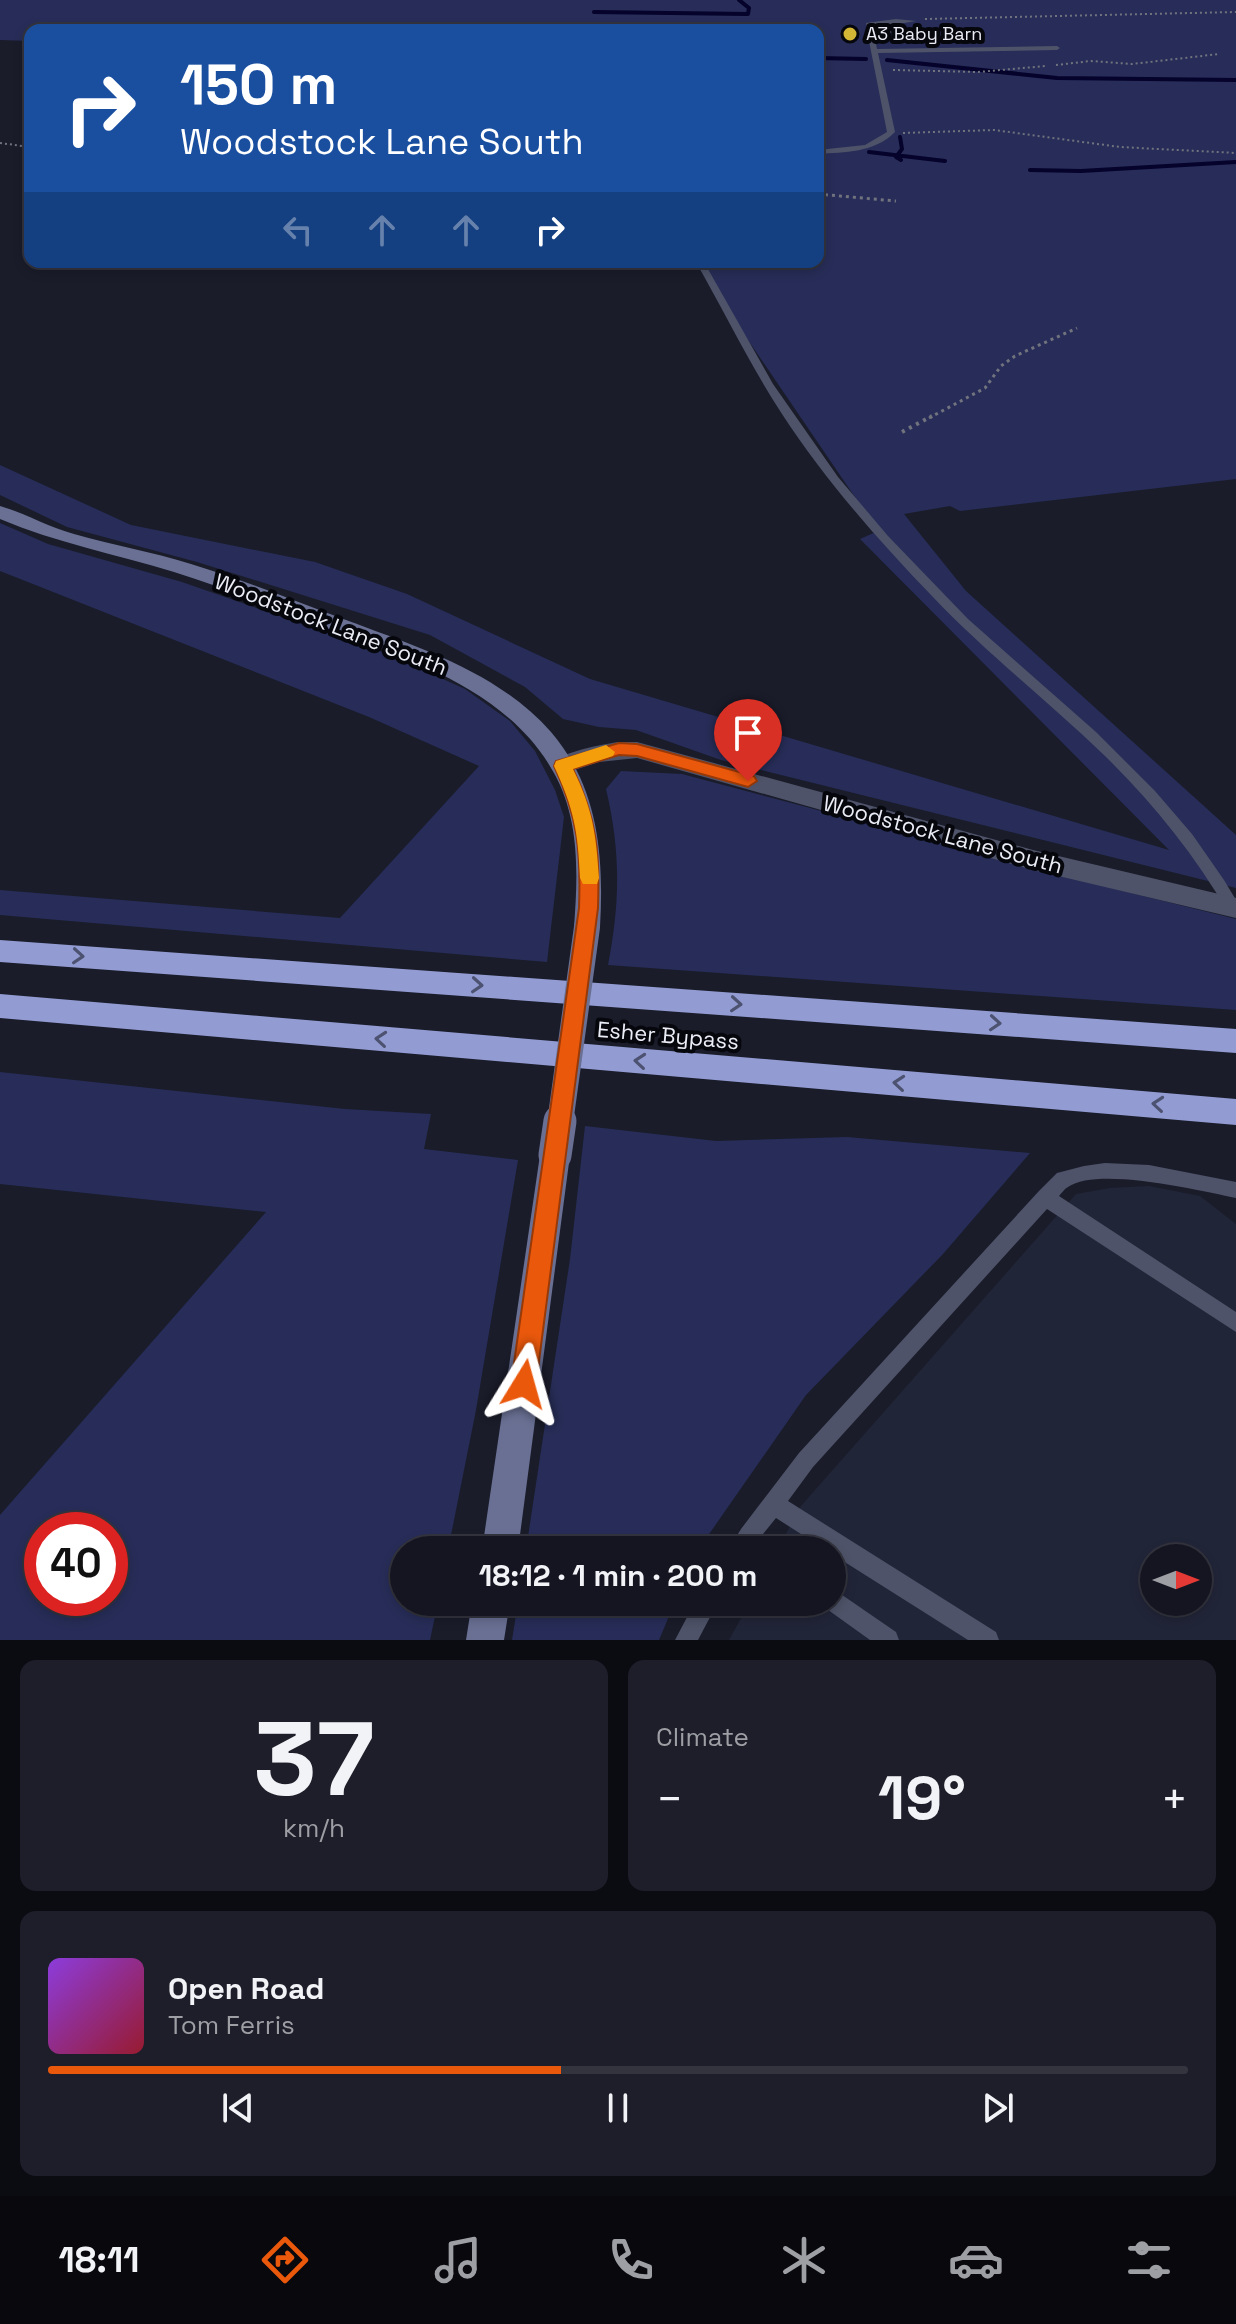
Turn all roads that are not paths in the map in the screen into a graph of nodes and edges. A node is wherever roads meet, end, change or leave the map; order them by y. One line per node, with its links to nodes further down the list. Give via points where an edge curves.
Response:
1 (896, 21): 2 (lane); 3 (lane, via 892,31); 3 (lane, via 869,23)
2 (913, 21)
3 (870, 39): 5 (lane)
4 (1057, 48): 5 (lane)
5 (874, 51): 6 (lane, via 891,132 882,143)
6 (824, 151)
7 (703, 268): 10 (lane, via 768,385 884,540 967,625 1093,737 1212,868)
8 (0, 512): 9 (street, Woodstock Lane South, via 55,535 164,562 412,651 502,701 542,737)
9 (562, 766): 10 (street, Woodstock Lane South, via 593,754 637,750 1033,860); 19 (street, bridge, via 587,828 587,927)
10 (1235, 908)
11 (0, 951): 13 (highway, Esher Bypass, one-way to 13)
12 (0, 1006): 14 (highway, Esher Bypass, one-way to 12)
13 (1236, 1041)
14 (1236, 1112)
15 (1236, 1190): 16 (lane, via 1089,1170 1063,1179)
16 (1045, 1197): 17 (lane); 18 (lane, via 806,1460)
17 (1236, 1323)
18 (773, 1504): 20 (lane); 27 (lane)
19 (502, 1536)
20 (749, 1536)
21 (846, 1609): 26 (lane)
22 (489, 1616): 24 (street)
23 (699, 1616): 25 (lane)
24 (485, 1640)
25 (686, 1640)
26 (888, 1640)
27 (988, 1640)

